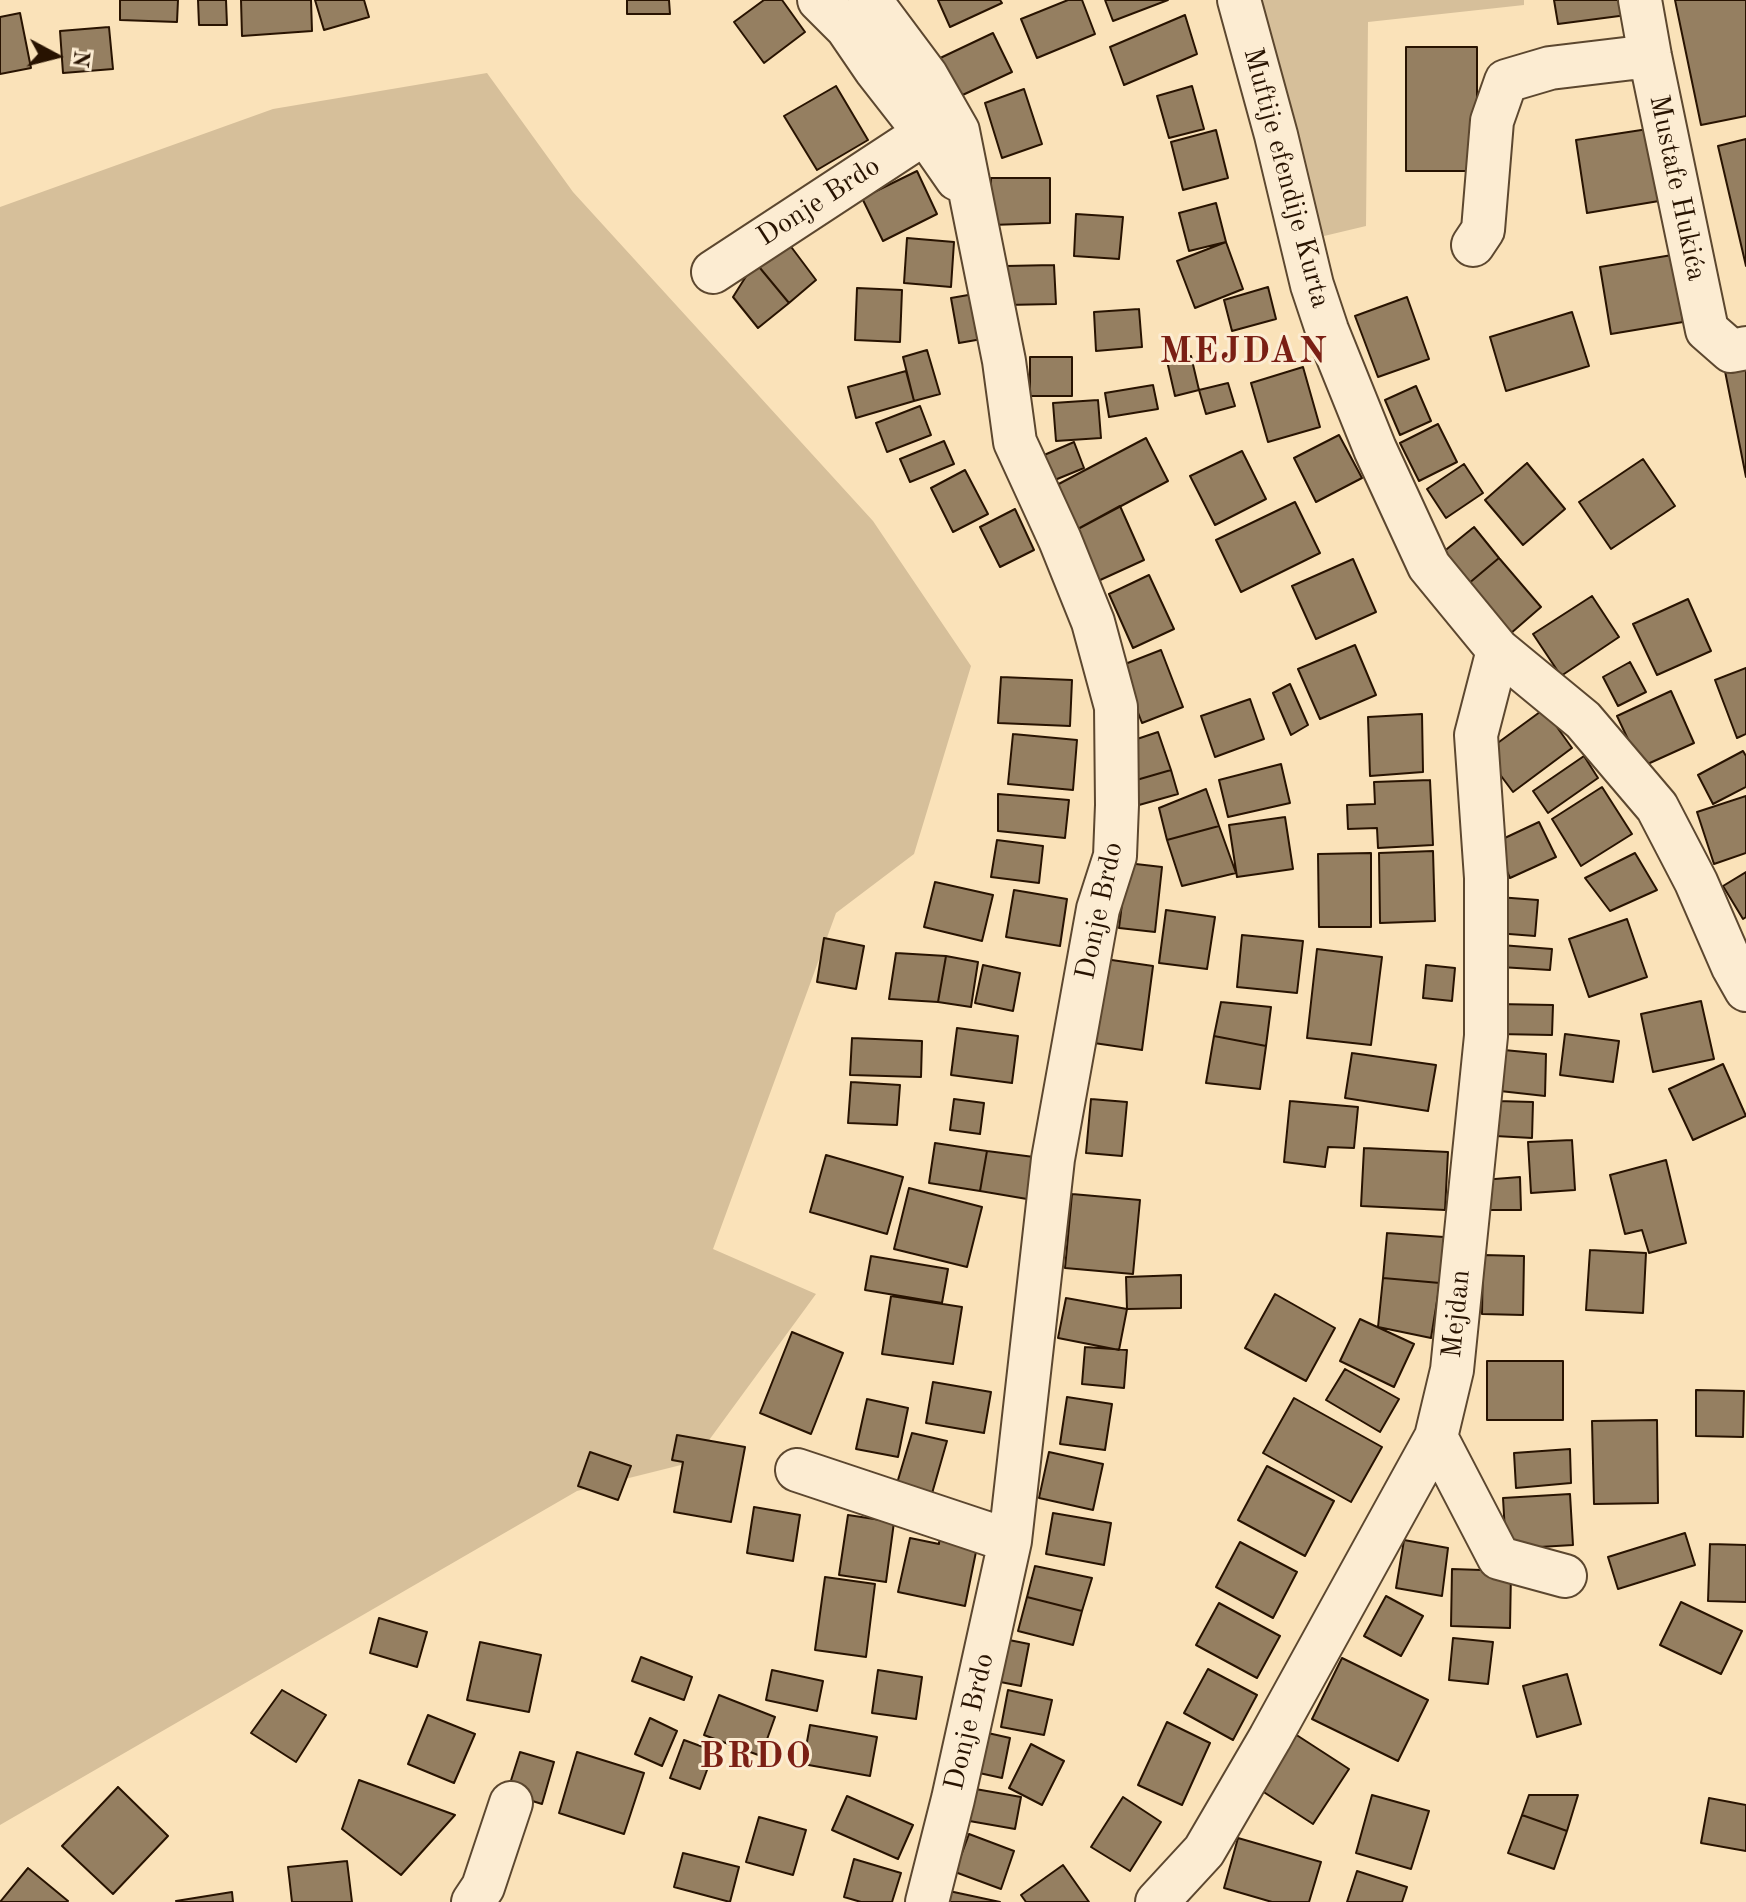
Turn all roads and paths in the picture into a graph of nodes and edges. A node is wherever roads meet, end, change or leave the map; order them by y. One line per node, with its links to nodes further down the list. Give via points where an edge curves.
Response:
1 (819, 0): 6 (street, Donje Brdo, via 847,28)
2 (870, 0): 7 (street, Donje Brdo, via 926,75 958,131)
3 (1239, 0): 11 (street, Muftije efendije Kurta, via 1312,285 1332,343 1429,566)
4 (1640, 0): 5 (street, Mustafe Hukića)
5 (1650, 56): 8 (street, via 1550,68 1506,81 1492,121 1483,230); 10 (street, Mustafe Hukića, via 1707,330 1731,351)
6 (925, 133): 7 (street, Donje Brdo); 9 (street, Donje Brdo)
7 (973, 203): 15 (street, Donje Brdo, via 1015,442 1093,622 1116,707 1115,856 1098,909 1053,1159)
8 (1473, 245)
9 (713, 272)
10 (1746, 348)
11 (1498, 650): 12 (street, Muftije efendije Kurta, via 1583,720 1657,807); 13 (street, Mejdan, via 1476,735 1486,878 1486,1036 1452,1370)
12 (1746, 990)
13 (1436, 1437): 16 (street, via 1499,1558); 20 (street, Mejdan, via 1204,1851)
14 (797, 1470): 15 (street)
15 (1010, 1541): 19 (street, Donje Brdo)
16 (1565, 1576)
17 (511, 1803): 18 (street)
18 (473, 1902)
19 (927, 1902)
20 (1157, 1902)

